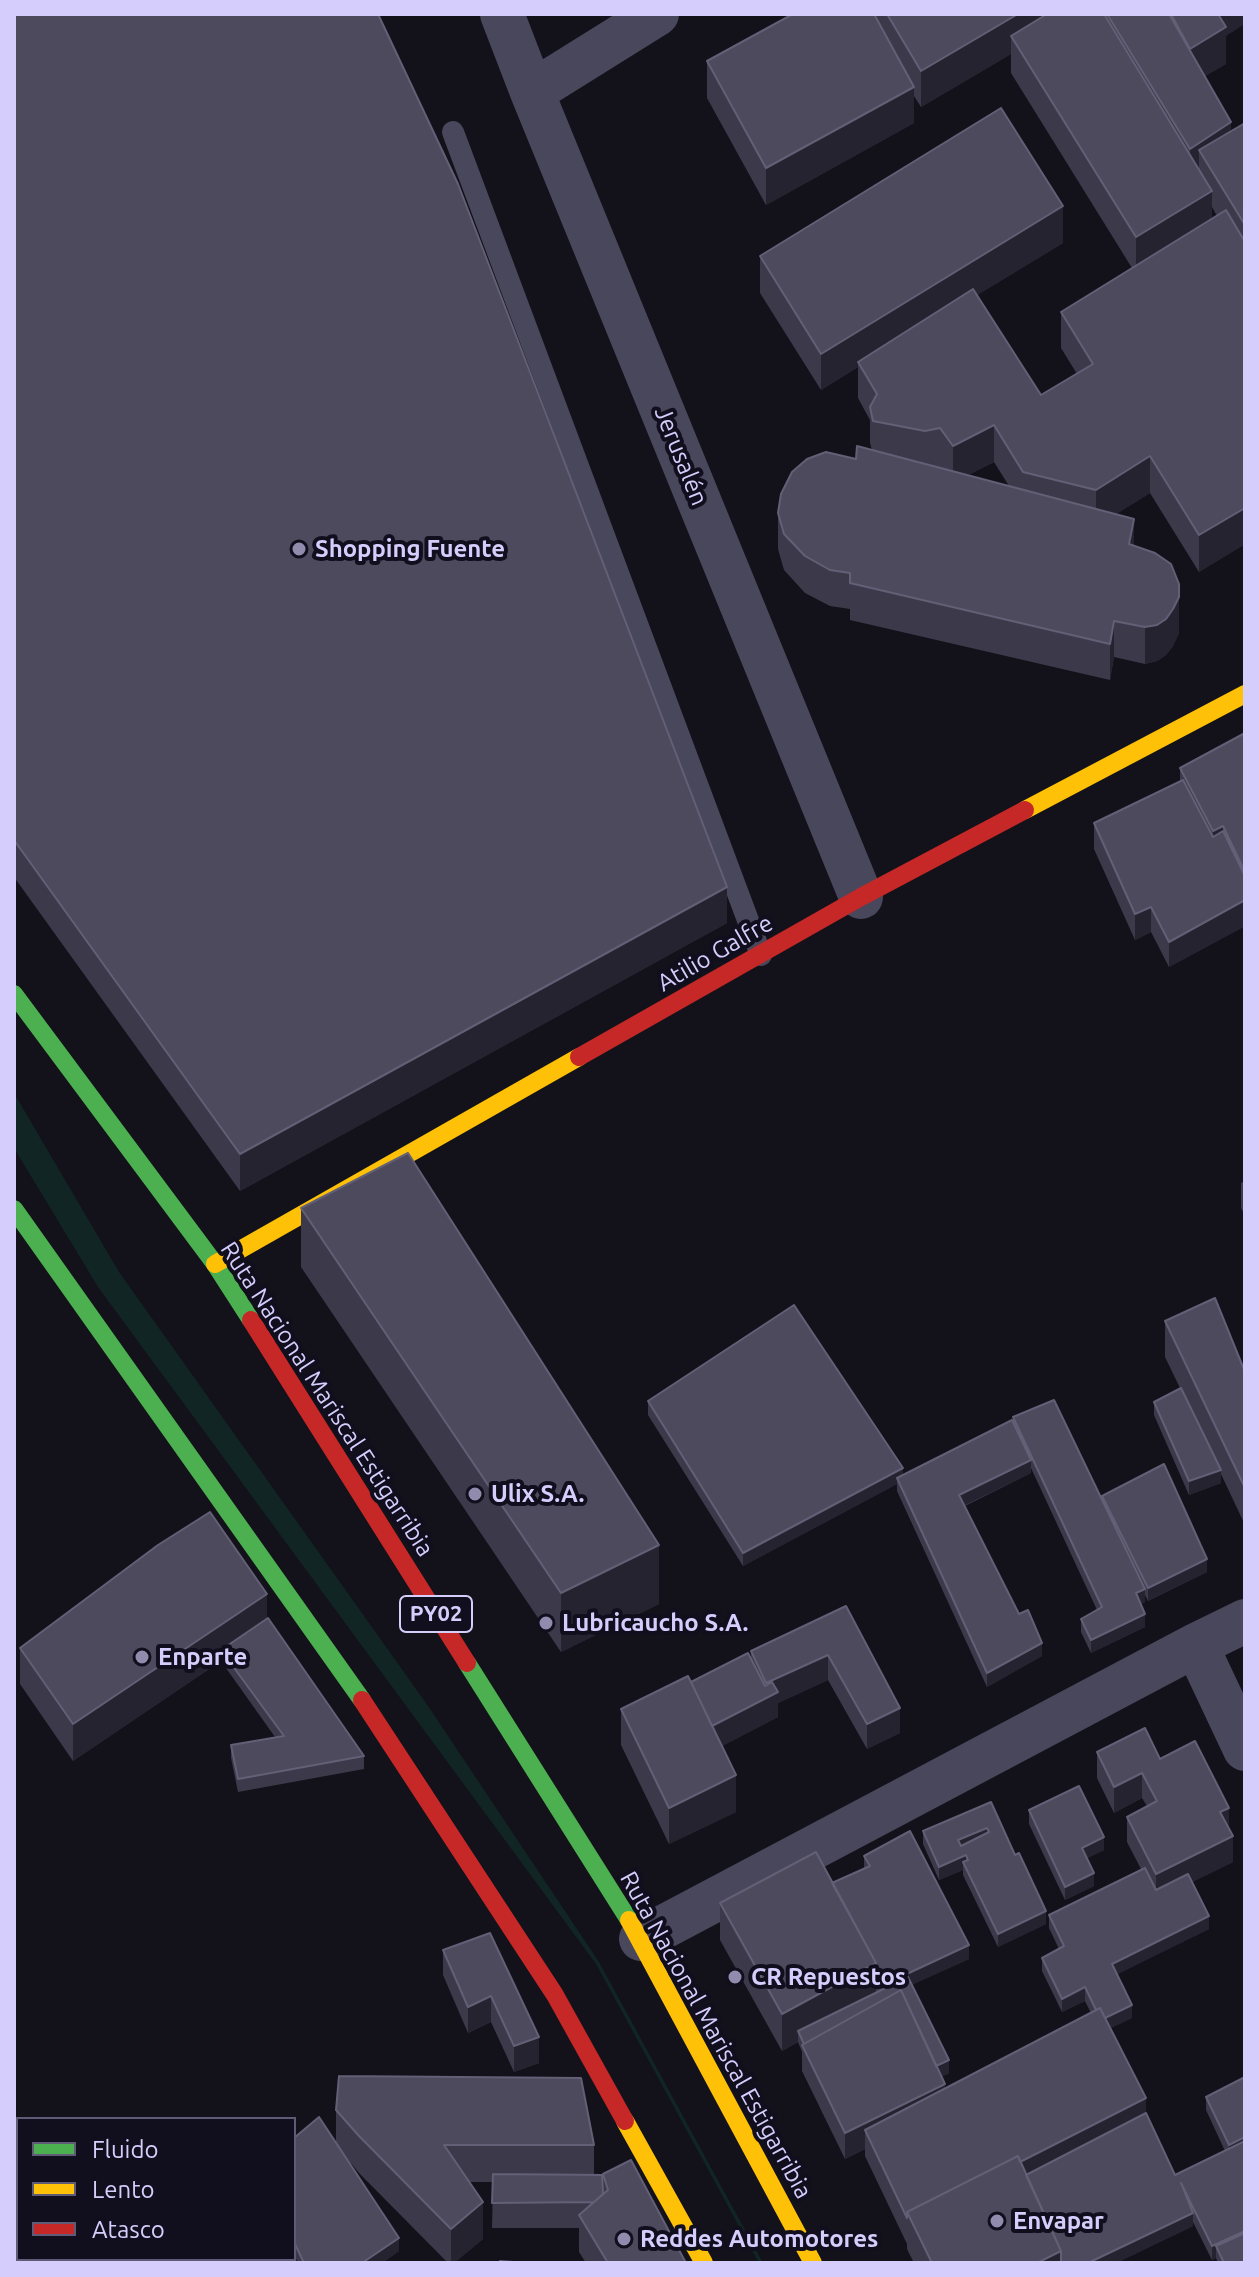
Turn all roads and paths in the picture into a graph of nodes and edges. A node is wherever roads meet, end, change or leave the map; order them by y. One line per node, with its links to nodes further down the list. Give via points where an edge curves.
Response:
1 (502, 14): 3 (street, Jerusalén)
2 (657, 14): 3 (street)
3 (532, 92): 6 (street, Jerusalén)
4 (453, 132): 7 (lane)
5 (1245, 694): 6 (main road, Atilio Galfre)
6 (861, 897): 7 (main road, Atilio Galfre)
7 (761, 955): 10 (main road, Atilio Galfre)
8 (14, 994): 10 (main road, Ruta Nacional Mariscal Estigarribia / PY02)
9 (14, 1209): 15 (main road, via 383,1730 555,1995)
10 (215, 1264): 14 (main road, Ruta Nacional Mariscal Estigarribia / PY02)
11 (1245, 1621): 12 (street)
12 (1196, 1645): 13 (street); 14 (street)
13 (1245, 1749)
14 (641, 1939): 16 (main road, Ruta Nacional Mariscal Estigarribia / PY02)
15 (704, 2263)
16 (813, 2263)

